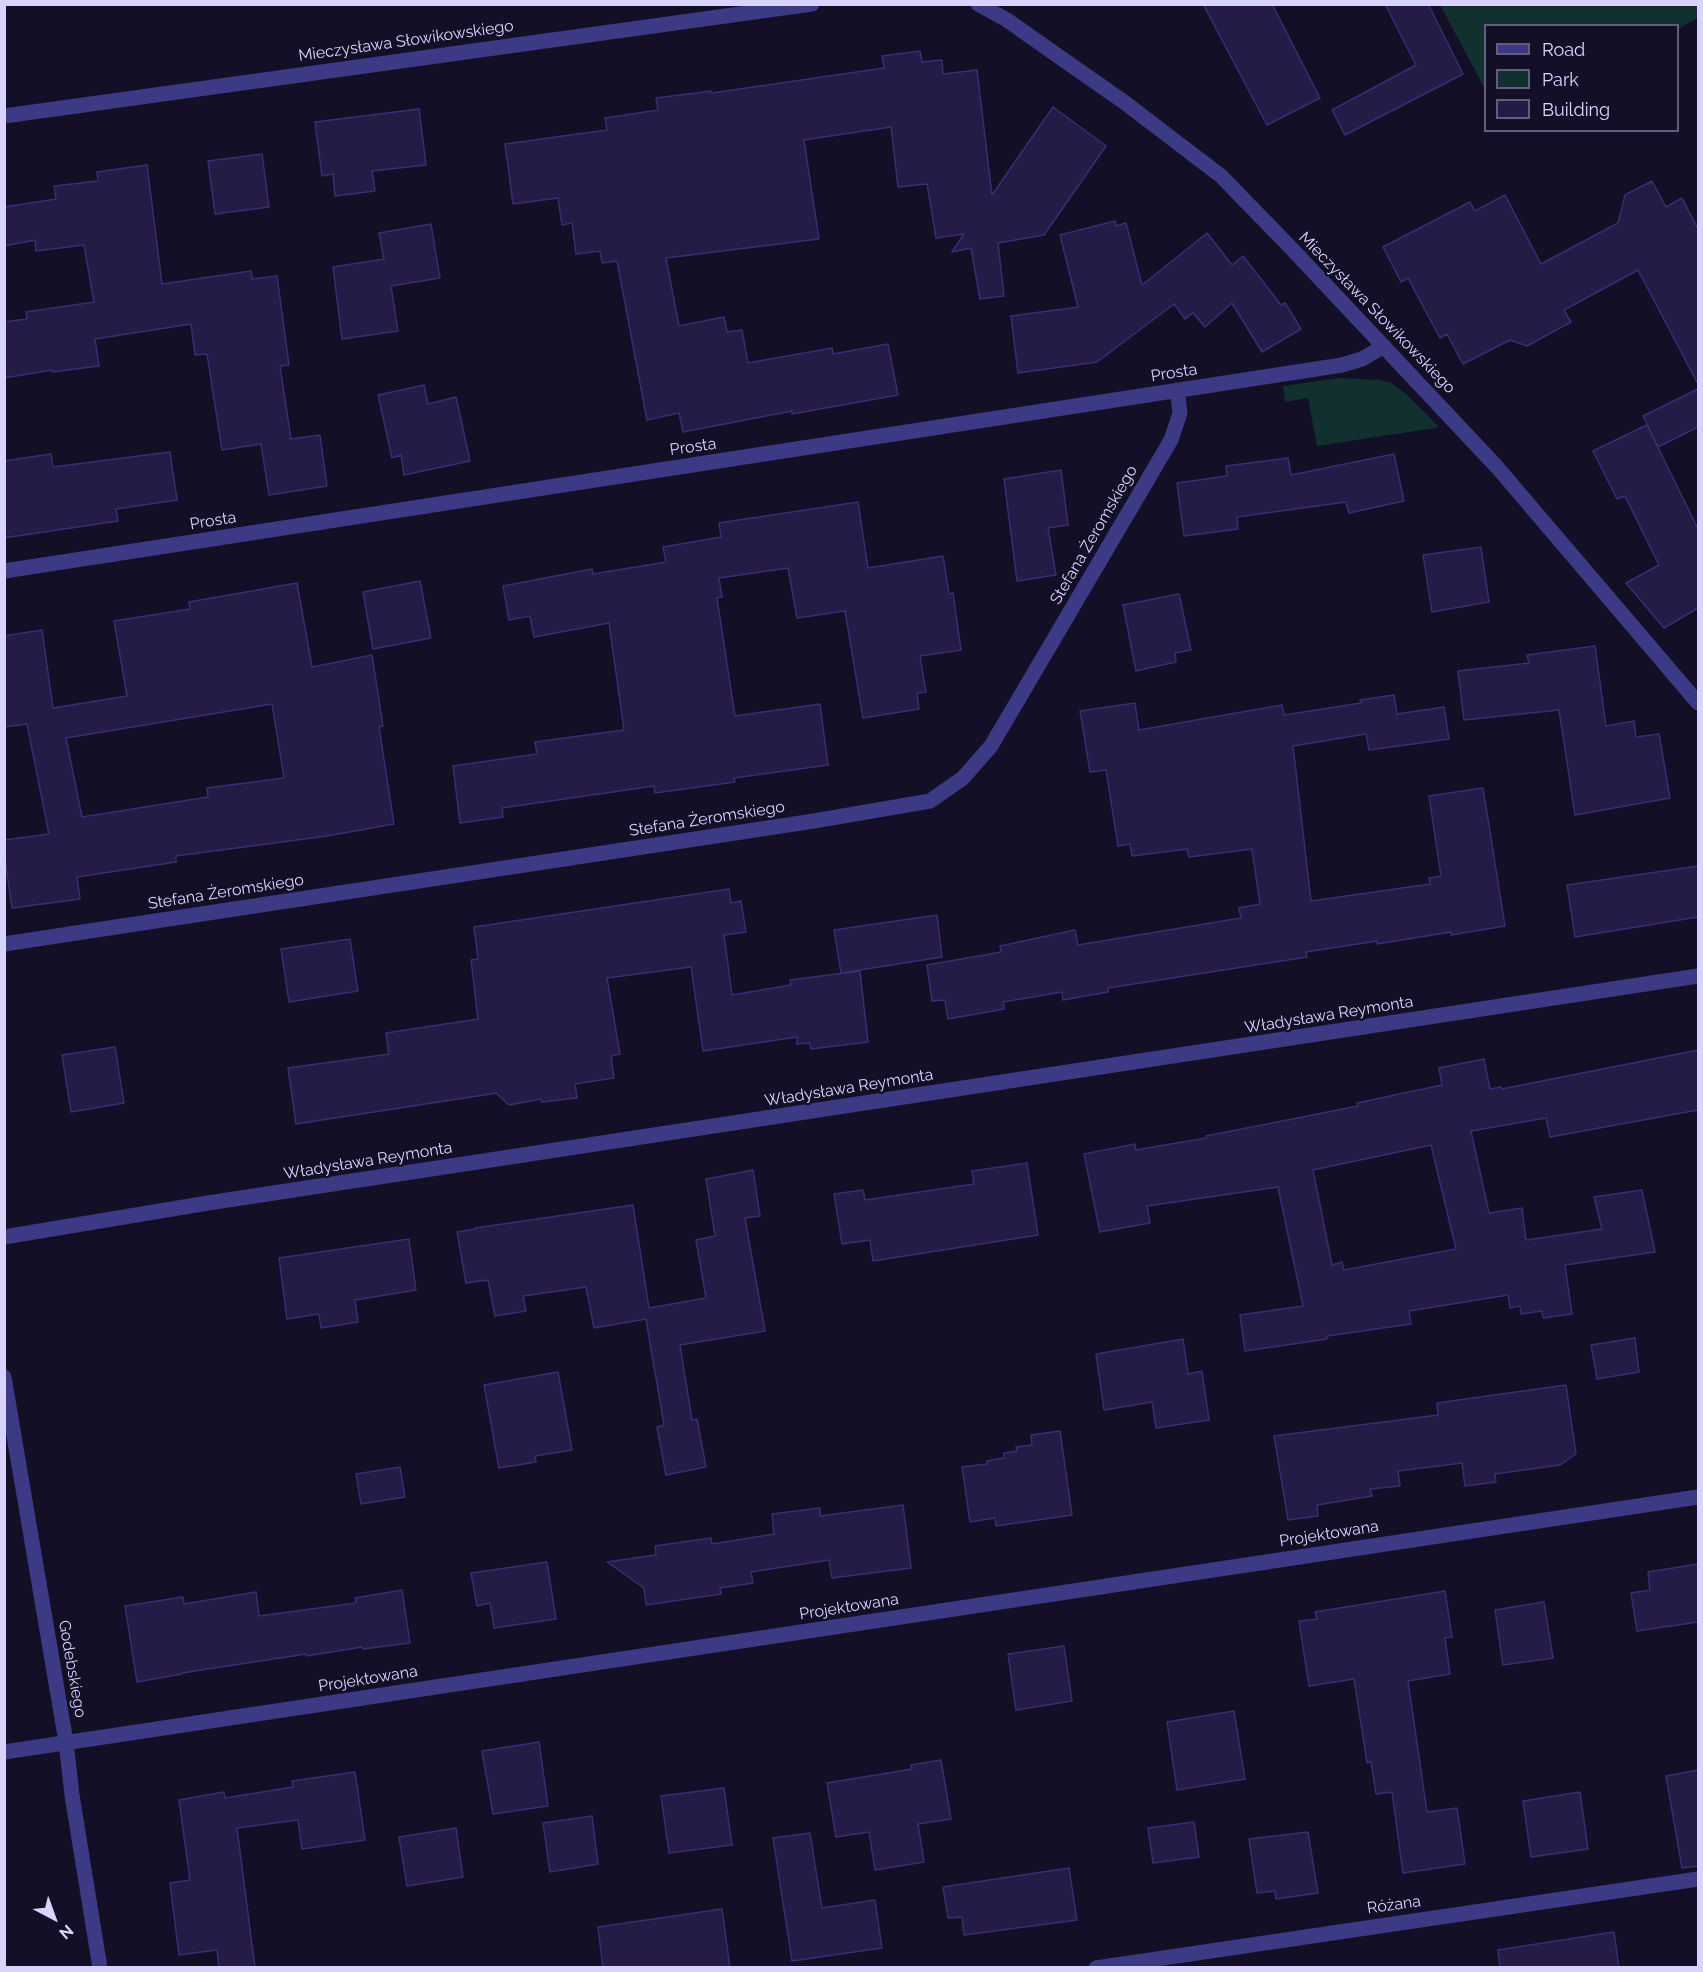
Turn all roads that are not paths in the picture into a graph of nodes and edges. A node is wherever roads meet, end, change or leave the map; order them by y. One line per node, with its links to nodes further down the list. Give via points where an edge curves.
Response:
1 (812, 4): 3 (street, Mieczysława Słowikowskiego)
2 (978, 4): 4 (street, Mieczysława Słowikowskiego, via 1124,102 1221,176)
3 (4, 116)
4 (1384, 346): 5 (street, Prosta, via 1362,359 1342,364); 7 (street, Mieczysława Słowikowskiego, via 1497,467)
5 (1177, 390): 6 (street, Prosta); 8 (street, Stefana Żeromskiego, via 1180,413 1171,440 991,746 963,777 930,801)
6 (4, 571)
7 (1698, 703)
8 (4, 944)
9 (1698, 976): 10 (street, Władysława Reymonta)
10 (4, 1237)
11 (4, 1377): 13 (street, Godebskiego)
12 (1698, 1497): 13 (street, Projektowana)
13 (66, 1742): 14 (street, Projektowana); 16 (street, Godebskiego)
14 (4, 1752)
15 (1698, 1879): 17 (street, Różana)
16 (100, 1968)
17 (1096, 1968)

